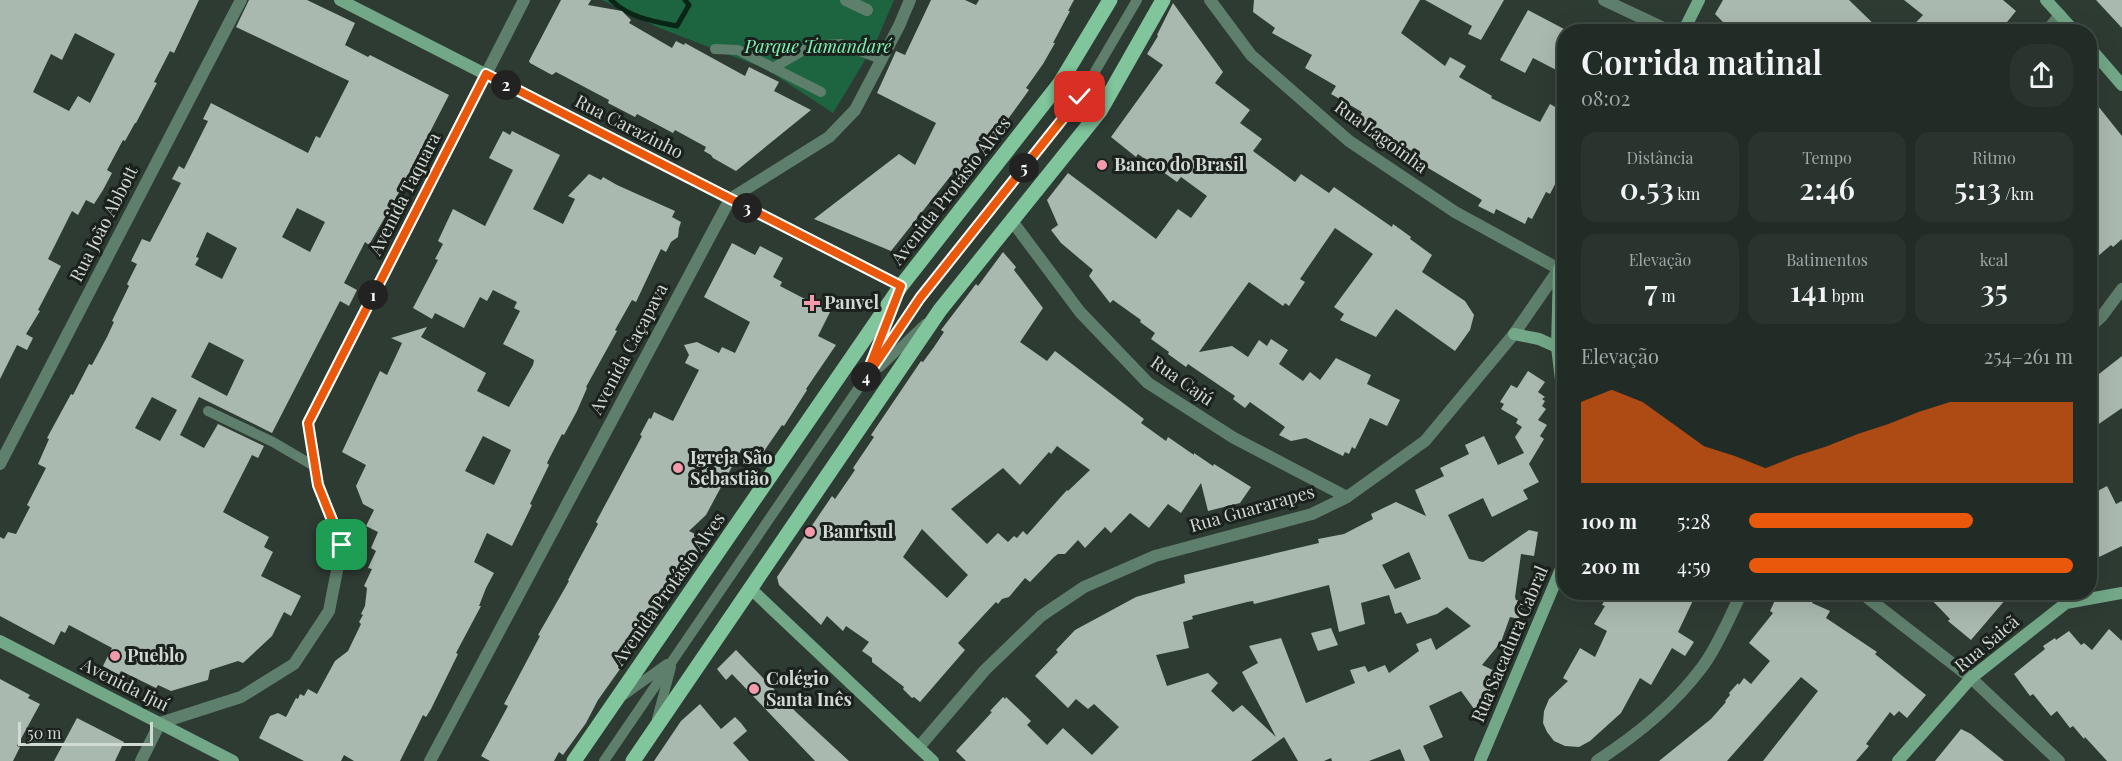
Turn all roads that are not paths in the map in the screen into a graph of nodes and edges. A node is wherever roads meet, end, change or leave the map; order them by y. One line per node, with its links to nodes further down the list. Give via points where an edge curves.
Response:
1 (241, 0): 38 (street, Rua João Abbott)
2 (340, 0): 23 (street, Rua Carazinho)
3 (524, 0): 23 (street, Avenida Taquara)
4 (846, 0): 13 (street)
5 (910, 0): 21 (street, Avenida Caçapava)
6 (1110, 0): 30 (main road, Avenida Protásio Alves, via 1060,83)
7 (1137, 0): 36 (lane, via 1080,97 920,298)
8 (1163, 0): 27 (main road, via 1100,111)
9 (1210, 0): 28 (street, Rua Lagoinha, via 1251,55 1349,141 1455,212)
10 (1604, 0): 15 (street)
11 (1699, 0): 16 (street)
12 (2046, 0): 14 (street)
13 (867, 10)
14 (2061, 15): 17 (street); 18 (street)
15 (1655, 24)
16 (1687, 24)
17 (2053, 24)
18 (2068, 24)
19 (715, 49): 22 (lane, via 738,50)
20 (2097, 56): 24 (street)
21 (881, 59): 22 (lane, via 841,44 811,46); 26 (street, Avenida Caçapava, via 855,110 829,137)
22 (773, 68): 25 (lane)
23 (486, 74): 26 (street, Rua Carazinho); 39 (street, Avenida Taquara, via 308,423)
24 (2122, 85)
25 (821, 92)
26 (730, 199): 30 (street, Rua Carazinho); 57 (street, Avenida Caçapava)
27 (1012, 221): 32 (main road); 40 (street, Rua Cajú, via 1080,312 1148,383 1234,438)
28 (1557, 262)
29 (1557, 273): 34 (street, Rua Guararapes)
30 (901, 286): 36 (lane); 51 (main road, Avenida Protásio Alves)
31 (2122, 289): 33 (street)
32 (940, 310): 36 (lane); 42 (main road)
33 (2097, 321)
34 (1514, 334): 35 (street); 40 (street, Rua Guararapes, via 1425,441)
35 (1557, 347)
36 (864, 381): 49 (lane)
37 (208, 411): 39 (lane)
38 (0, 464)
39 (314, 466): 52 (street, Avenida Taquara, via 342,545 329,611 294,664 241,697)
40 (1347, 497): 54 (street, Rua Guararapes, via 1312,514 1155,556 1084,587 1041,616 985,670)
41 (1557, 578): 62 (street, Rua Sacadura Cabral)
42 (751, 589): 53 (main road); 54 (street)
43 (2122, 593): 44 (street, Rua Saicã)
44 (2097, 597)
45 (1738, 600): 63 (street, via 1704,664 1672,704)
46 (1870, 600): 50 (street)
47 (2083, 600): 50 (street, Rua Saicã, via 2066,603)
48 (0, 641): 52 (street, Avenida Ijuí)
49 (674, 658): 51 (lane); 53 (lane); 59 (lane)
50 (1971, 678): 64 (street, Rua Saicã); 65 (street)
51 (615, 702): 58 (main road, Avenida Protásio Alves)
52 (160, 723): 55 (street); 56 (street, Avenida Ijuí)
53 (655, 729): 60 (main road)
54 (919, 747): 61 (street)
55 (141, 761)
56 (233, 761)
57 (430, 761)
58 (574, 761)
59 (604, 761)
60 (633, 761)
61 (933, 761)
62 (1480, 761)
63 (1598, 761)
64 (1898, 761)
65 (2059, 761)

